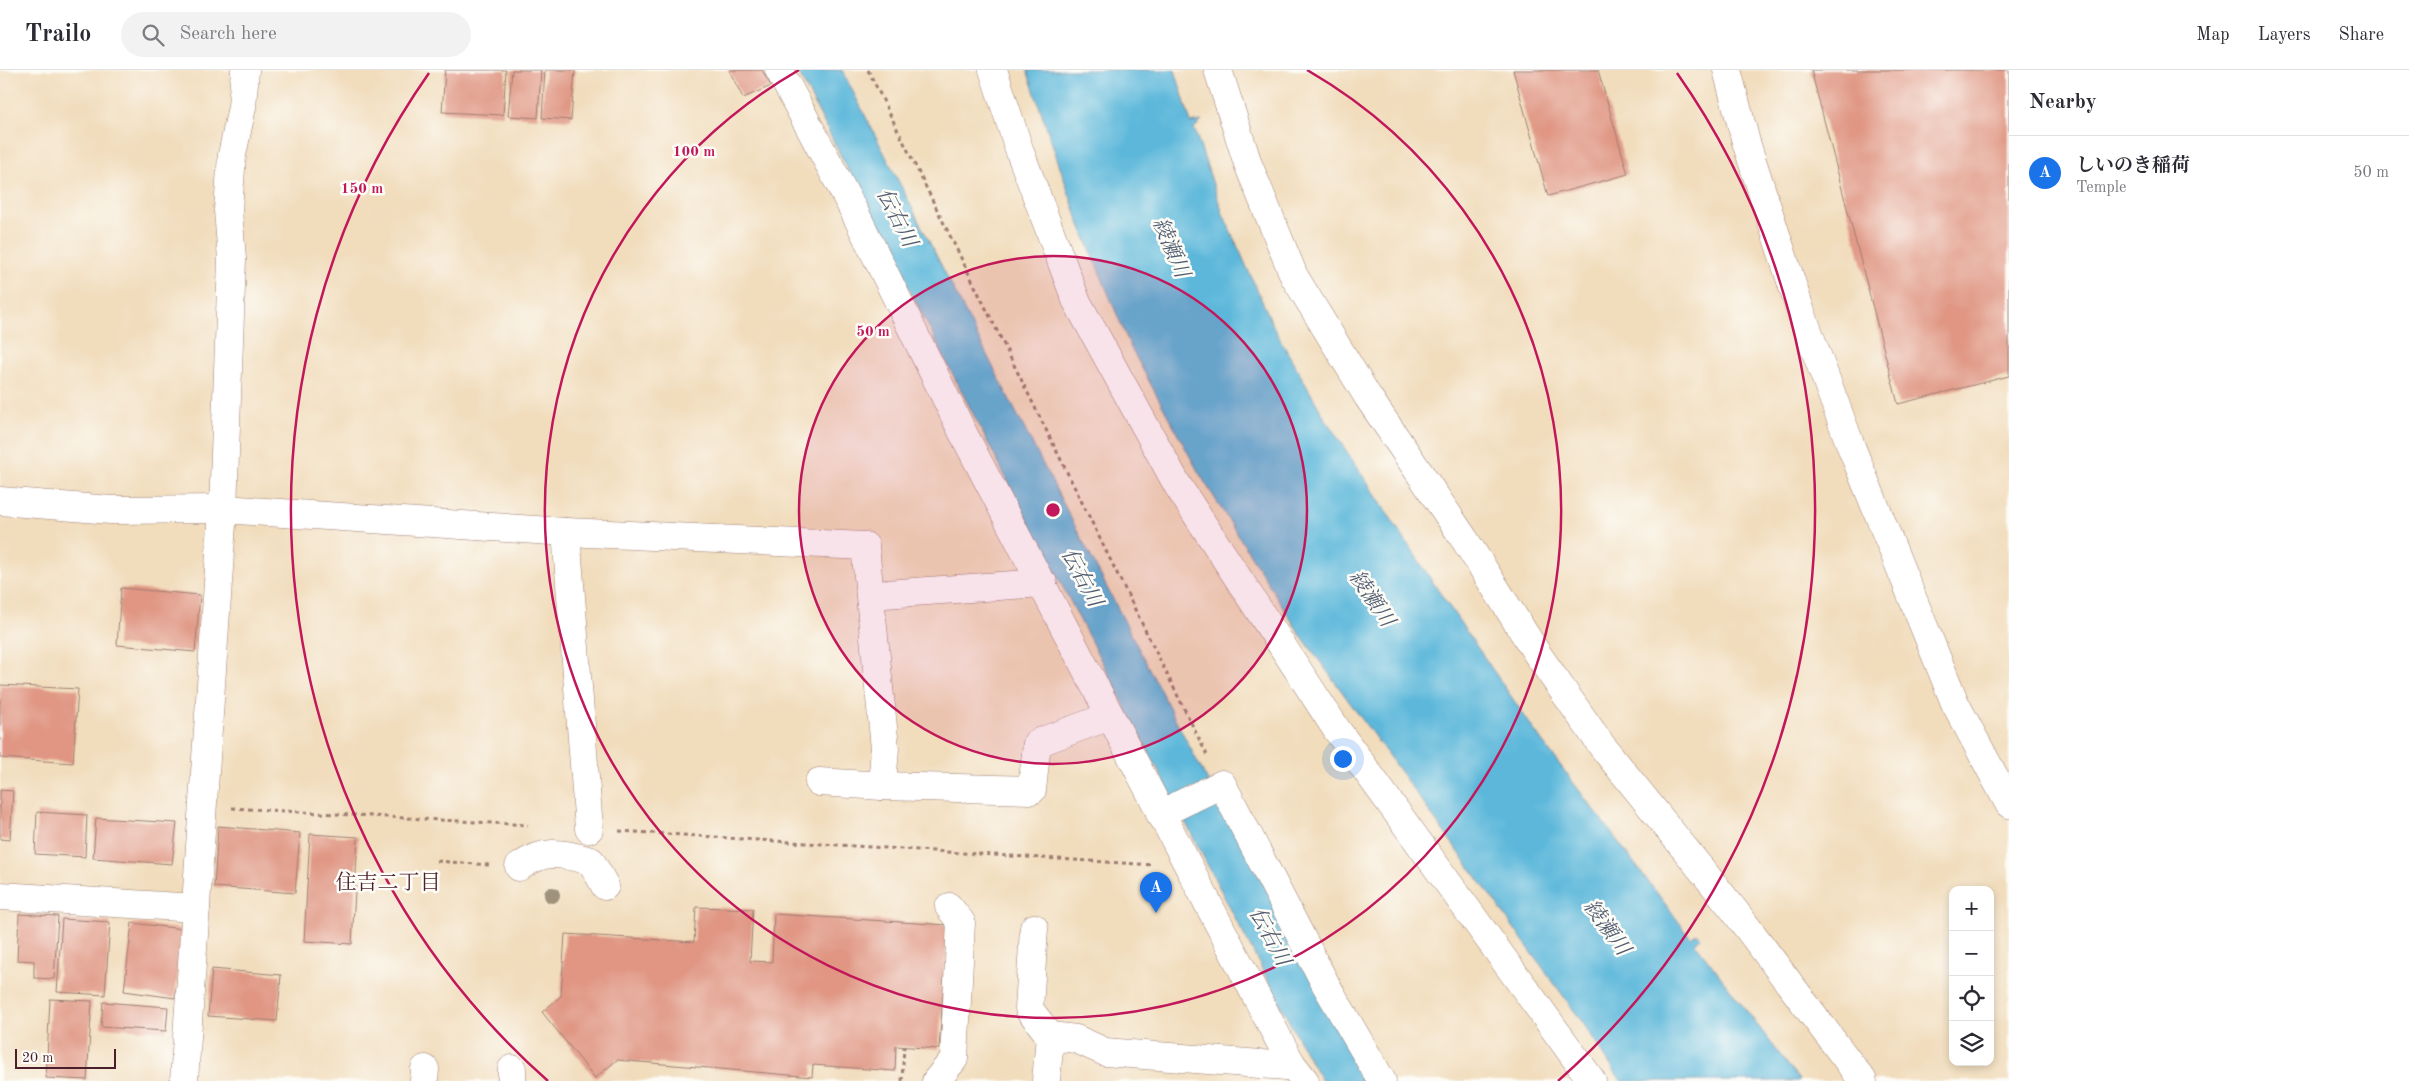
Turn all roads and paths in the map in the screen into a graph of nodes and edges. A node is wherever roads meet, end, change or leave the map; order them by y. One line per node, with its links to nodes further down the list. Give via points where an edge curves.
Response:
1 (245, 70): 8 (street, via 242,107 232,155 228,210 232,259)
2 (779, 70): 10 (street)
3 (868, 70): 14 (path)
4 (993, 70): 37 (street, via 1076,300 1178,486 1337,730)
5 (1218, 70): 38 (street, via 1248,164 1294,276 1368,397 1463,537 1538,656 1602,746 1734,910)
6 (1727, 70): 16 (street, via 1746,142 1801,312 1852,449 1956,703)
7 (0, 501): 8 (street, via 111,510)
8 (223, 509): 9 (street); 17 (street)
9 (566, 532): 11 (street, via 865,546); 20 (street)
10 (1043, 583): 11 (street); 12 (street)
11 (871, 595): 15 (street, via 885,748)
12 (1110, 716): 15 (street, via 1037,743 1032,790); 18 (street)
13 (819, 782): 15 (street)
14 (1222, 784): 18 (street); 36 (street, via 1326,985)
15 (882, 786)
16 (2009, 804)
17 (202, 807): 19 (path); 27 (street)
18 (1160, 814): 23 (street)
19 (530, 825)
20 (589, 829): 23 (path)
21 (437, 861): 22 (path)
22 (519, 867): 24 (street, via 545,853 563,854 591,862)
23 (1188, 868): 31 (street)
24 (605, 886)
25 (0, 896): 27 (street)
26 (949, 907): 34 (street, via 961,922 954,1059)
27 (196, 908): 32 (street)
28 (1034, 928): 29 (street, via 1029,1009)
29 (1050, 1036): 31 (street, via 1076,1039 1106,1052 1286,1066); 35 (street)
30 (904, 1047): 33 (path)
31 (1298, 1072)
32 (184, 1081)
33 (902, 1081)
34 (936, 1081)
35 (1046, 1081)
36 (1382, 1081)
37 (1592, 1081)
38 (1863, 1081)

